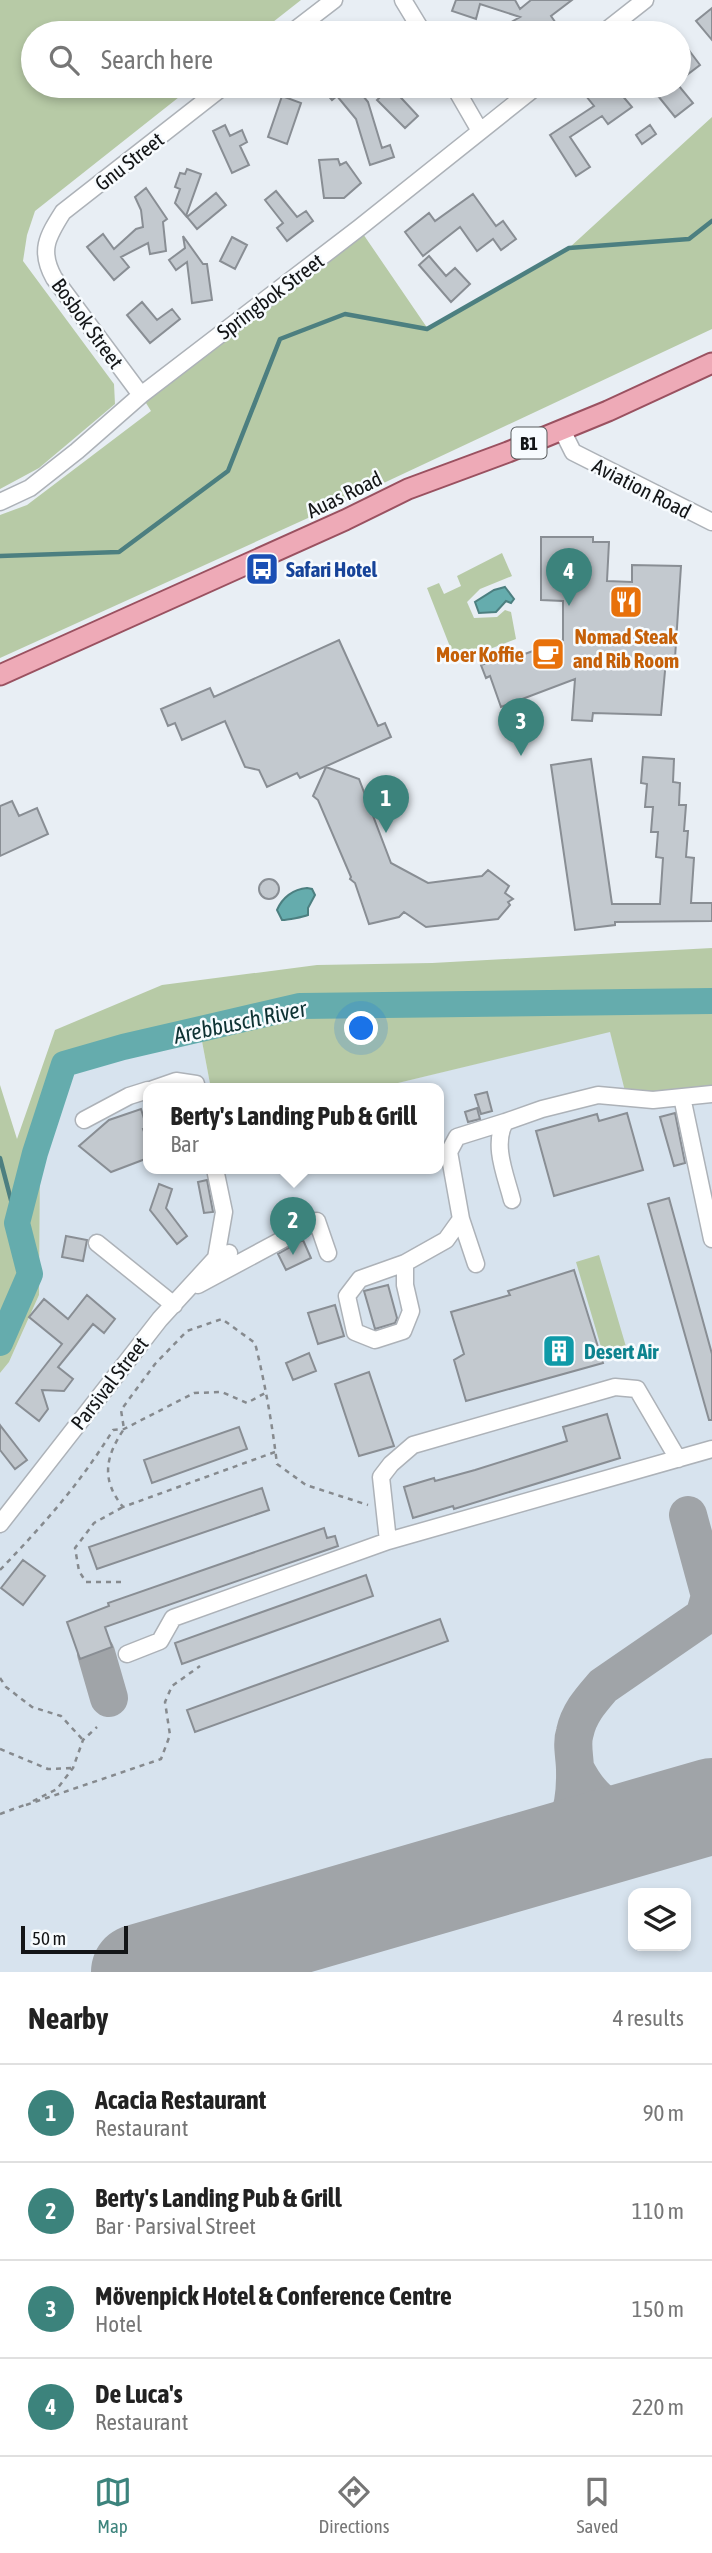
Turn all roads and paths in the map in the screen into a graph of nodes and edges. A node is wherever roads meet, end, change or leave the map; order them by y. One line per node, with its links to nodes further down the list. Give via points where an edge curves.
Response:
1 (334, 0): 4 (street)
2 (403, 0): 5 (street)
3 (639, 2): 6 (street)
4 (307, 21)
5 (416, 21)
6 (617, 21)
7 (210, 98): 11 (street, Gnu Street, via 63,212)
8 (461, 98): 10 (street)
9 (522, 98): 10 (street, Springbok Street)
10 (480, 131): 13 (street, Springbok Street)
11 (46, 246): 13 (street, Bosbok Street, via 46,263 54,278)
12 (712, 363): 14 (main road, Auas Road / B1)
13 (141, 395): 15 (street, Springbok Street, via 30,488)
14 (562, 430): 16 (street, Aviation Road, via 573,452); 17 (main road, Auas Road / B1, via 408,489)
15 (0, 502)
16 (712, 522)
17 (0, 675)
18 (170, 1083): 19 (street)
19 (189, 1083)
20 (143, 1092): 23 (street)
21 (712, 1094): 22 (street)
22 (682, 1097): 24 (street, via 653,1100 598,1095); 26 (street)
23 (84, 1120)
24 (505, 1122): 27 (street, via 499,1132 500,1151); 28 (street, via 457,1137 449,1152)
25 (216, 1174): 34 (street, Parsival Street, via 224,1212 223,1255)
26 (709, 1199): 29 (street)
27 (512, 1200)
28 (461, 1220): 32 (street, via 446,1240); 33 (street)
29 (712, 1239)
30 (97, 1243): 35 (street)
31 (328, 1253): 34 (street, via 317,1222)
32 (405, 1262): 32 (street, via 360,1279 347,1296 355,1332 375,1340 402,1331 411,1311)
33 (475, 1265)
34 (187, 1291): 35 (street, Parsival Street)
35 (174, 1305): 43 (street, Parsival Street)
36 (267, 1392): 37 (path, via 247,1403 222,1392 194,1393); 37 (path, via 256,1343 222,1319 187,1331 155,1364 121,1410); 39 (path)
37 (124, 1429): 41 (path, via 113,1445 107,1471 114,1496); 45 (path, via 113,1430 55,1513)
38 (712, 1449): 40 (street)
39 (275, 1452): 41 (path); 42 (path, via 277,1464 306,1485)
40 (678, 1459): 42 (street, via 637,1389 615,1387 414,1446 381,1477); 44 (street)
41 (123, 1507): 46 (path, via 94,1524 75,1548 86,1583)
42 (385, 1510): 44 (street)
43 (0, 1524)
44 (388, 1541): 47 (street, via 173,1618 160,1641)
45 (0, 1570)
46 (121, 1582)
47 (127, 1654)
48 (201, 1666): 54 (path, via 172,1686 165,1702 170,1735 162,1759)
49 (0, 1678): 51 (path, via 32,1707 61,1716)
50 (97, 1727): 51 (path)
51 (83, 1740): 53 (path)
52 (0, 1749): 53 (path, via 48,1769)
53 (73, 1768): 54 (path, via 57,1789)
54 (26, 1805): 55 (path)
55 (0, 1814)

